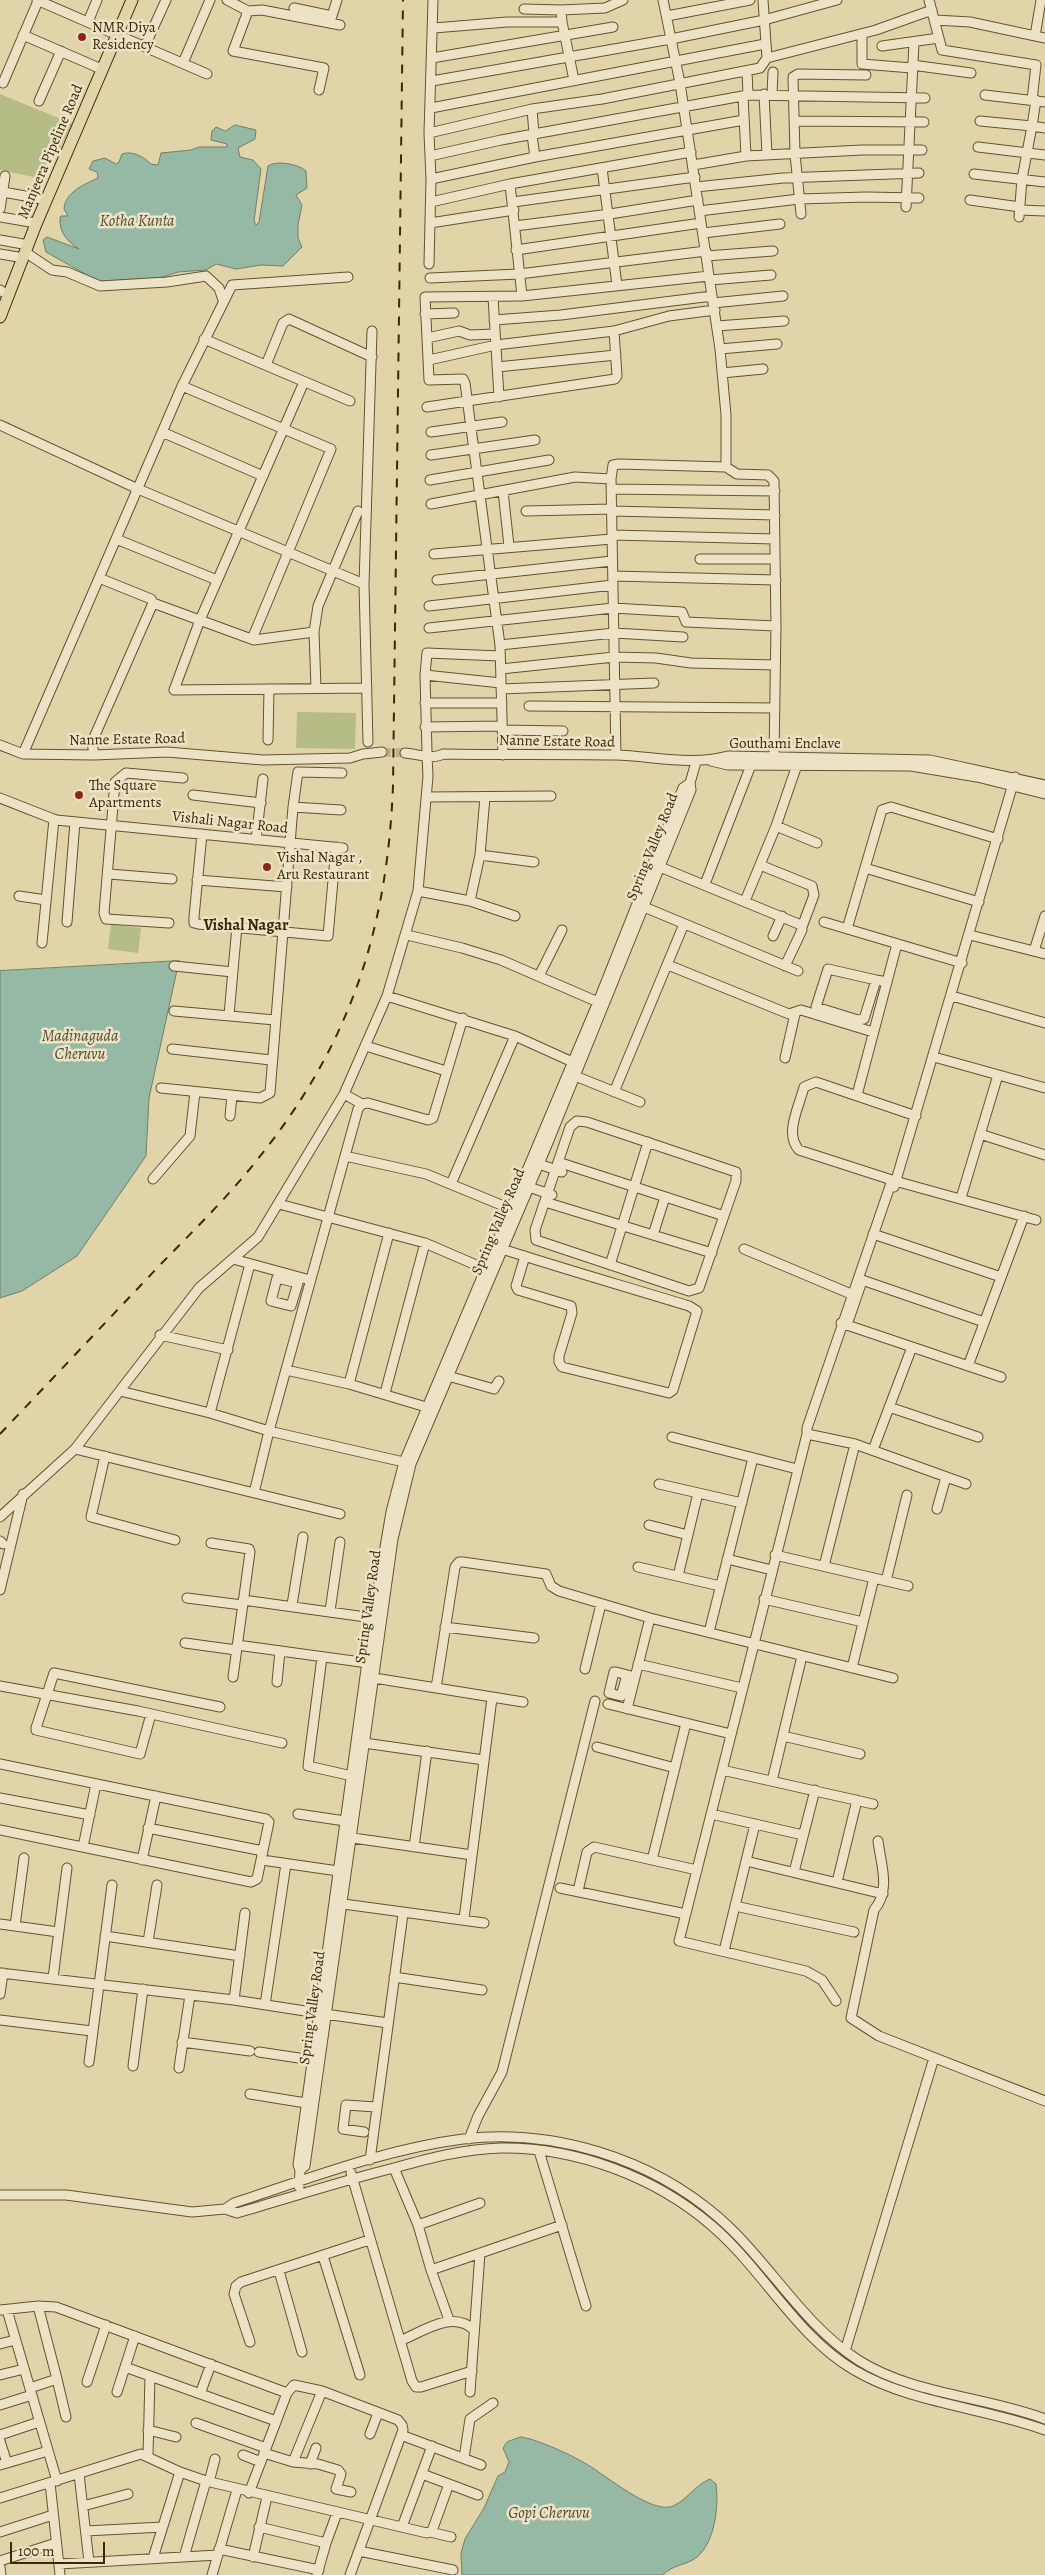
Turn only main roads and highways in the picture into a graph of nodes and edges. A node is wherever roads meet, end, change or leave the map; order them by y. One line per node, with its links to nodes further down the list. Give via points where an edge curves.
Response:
1 (127, 0): 3 (main road, Manjeera Pipeline Road)
2 (132, 0): 3 (main road, Manjeera Pipeline Road)
3 (116, 34): 4 (main road, Manjeera Pipeline Road); 4 (main road, Manjeera Pipeline Road, via 72,125)
4 (34, 222): 5 (main road, Manjeera Pipeline Road)
5 (22, 251): 6 (main road, Manjeera Pipeline Road); 7 (main road, Manjeera Pipeline Road)
6 (1, 294)
7 (0, 317)

